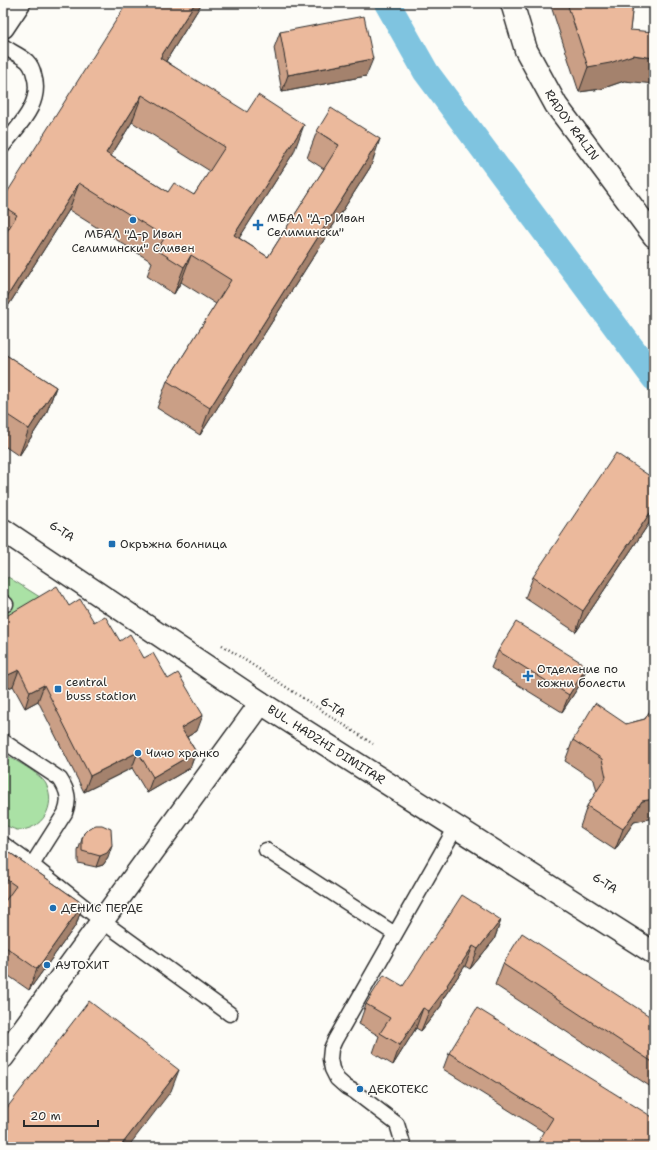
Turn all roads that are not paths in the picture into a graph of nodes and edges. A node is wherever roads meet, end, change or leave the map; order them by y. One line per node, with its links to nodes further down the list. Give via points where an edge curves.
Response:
1 (19, 3): 3 (street)
2 (512, 3): 6 (street, RADOY RALIN, via 526,50 556,105)
3 (3, 27)
4 (3, 46): 5 (lane, via 27,62 36,81 35,100)
5 (3, 146)
6 (654, 236)
7 (3, 530): 8 (street, BUL. HADZHI DIMITAR)
8 (261, 703): 10 (street, BUL. HADZHI DIMITAR); 14 (street)
9 (3, 741): 13 (lane, via 60,779 66,787 66,813)
10 (456, 827): 15 (lane); 16 (street, BUL. HADZHI DIMITAR)
11 (3, 844): 13 (lane)
12 (266, 850): 15 (lane)
13 (32, 865): 14 (lane)
14 (102, 921): 17 (lane); 18 (street)
15 (395, 934): 19 (lane, via 335,1040 330,1059 332,1069 346,1087 397,1124)
16 (654, 953)
17 (230, 1014)
18 (3, 1057)
19 (404, 1147)

